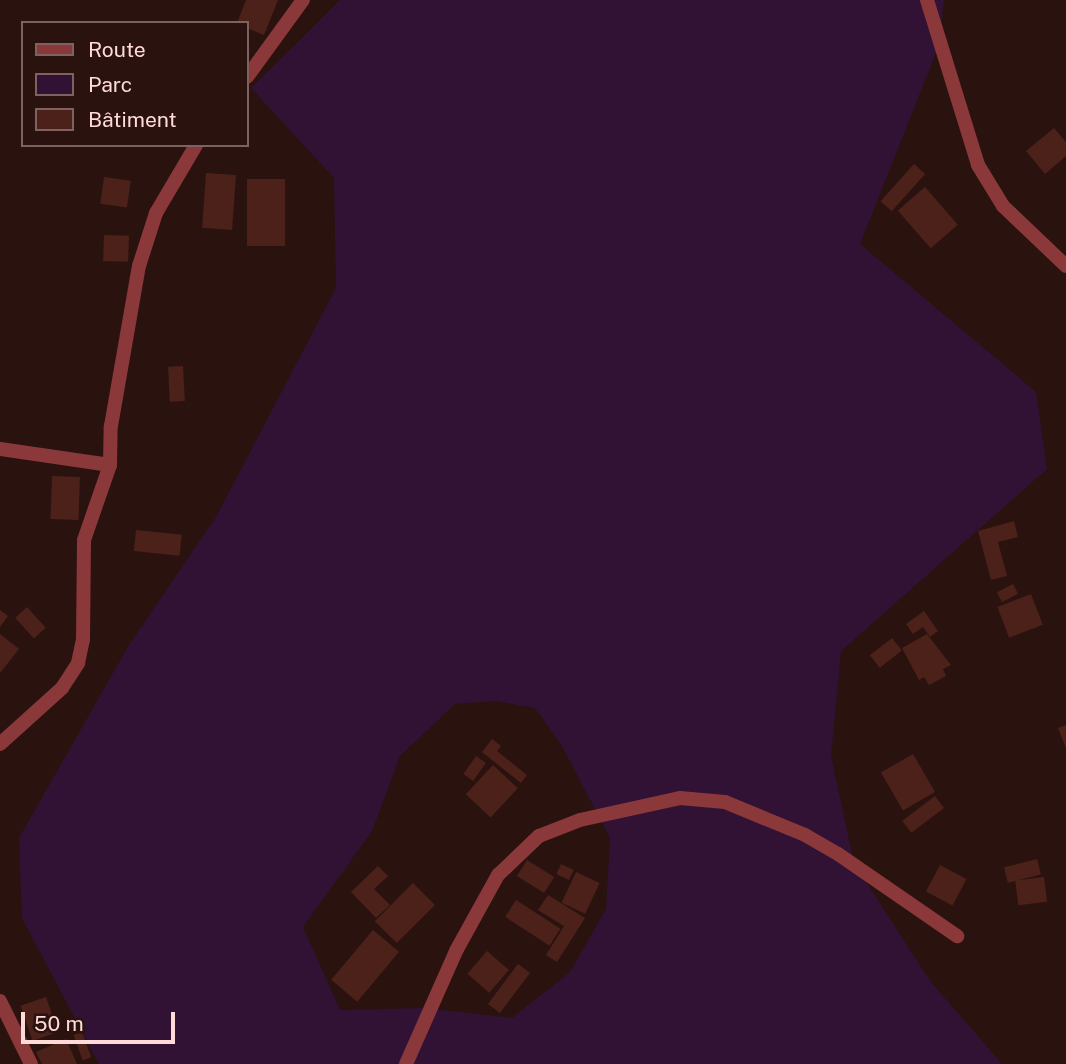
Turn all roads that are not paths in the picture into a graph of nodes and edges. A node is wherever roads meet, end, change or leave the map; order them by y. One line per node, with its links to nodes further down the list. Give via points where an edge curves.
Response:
1 (303, 0): 3 (street)
2 (927, 0): 5 (street, via 978,165 1003,206)
3 (248, 76)
4 (195, 147): 7 (street, via 156,213 139,266 111,426)
5 (1066, 266)
6 (0, 449): 7 (street)
7 (110, 465): 8 (street, via 84,540 83,639 78,663 62,688)
8 (0, 744)
9 (957, 936): 12 (street, via 838,854 725,802 680,798 580,820 539,836 498,875 456,951)
10 (0, 1001): 11 (street)
11 (31, 1064)
12 (406, 1064)

